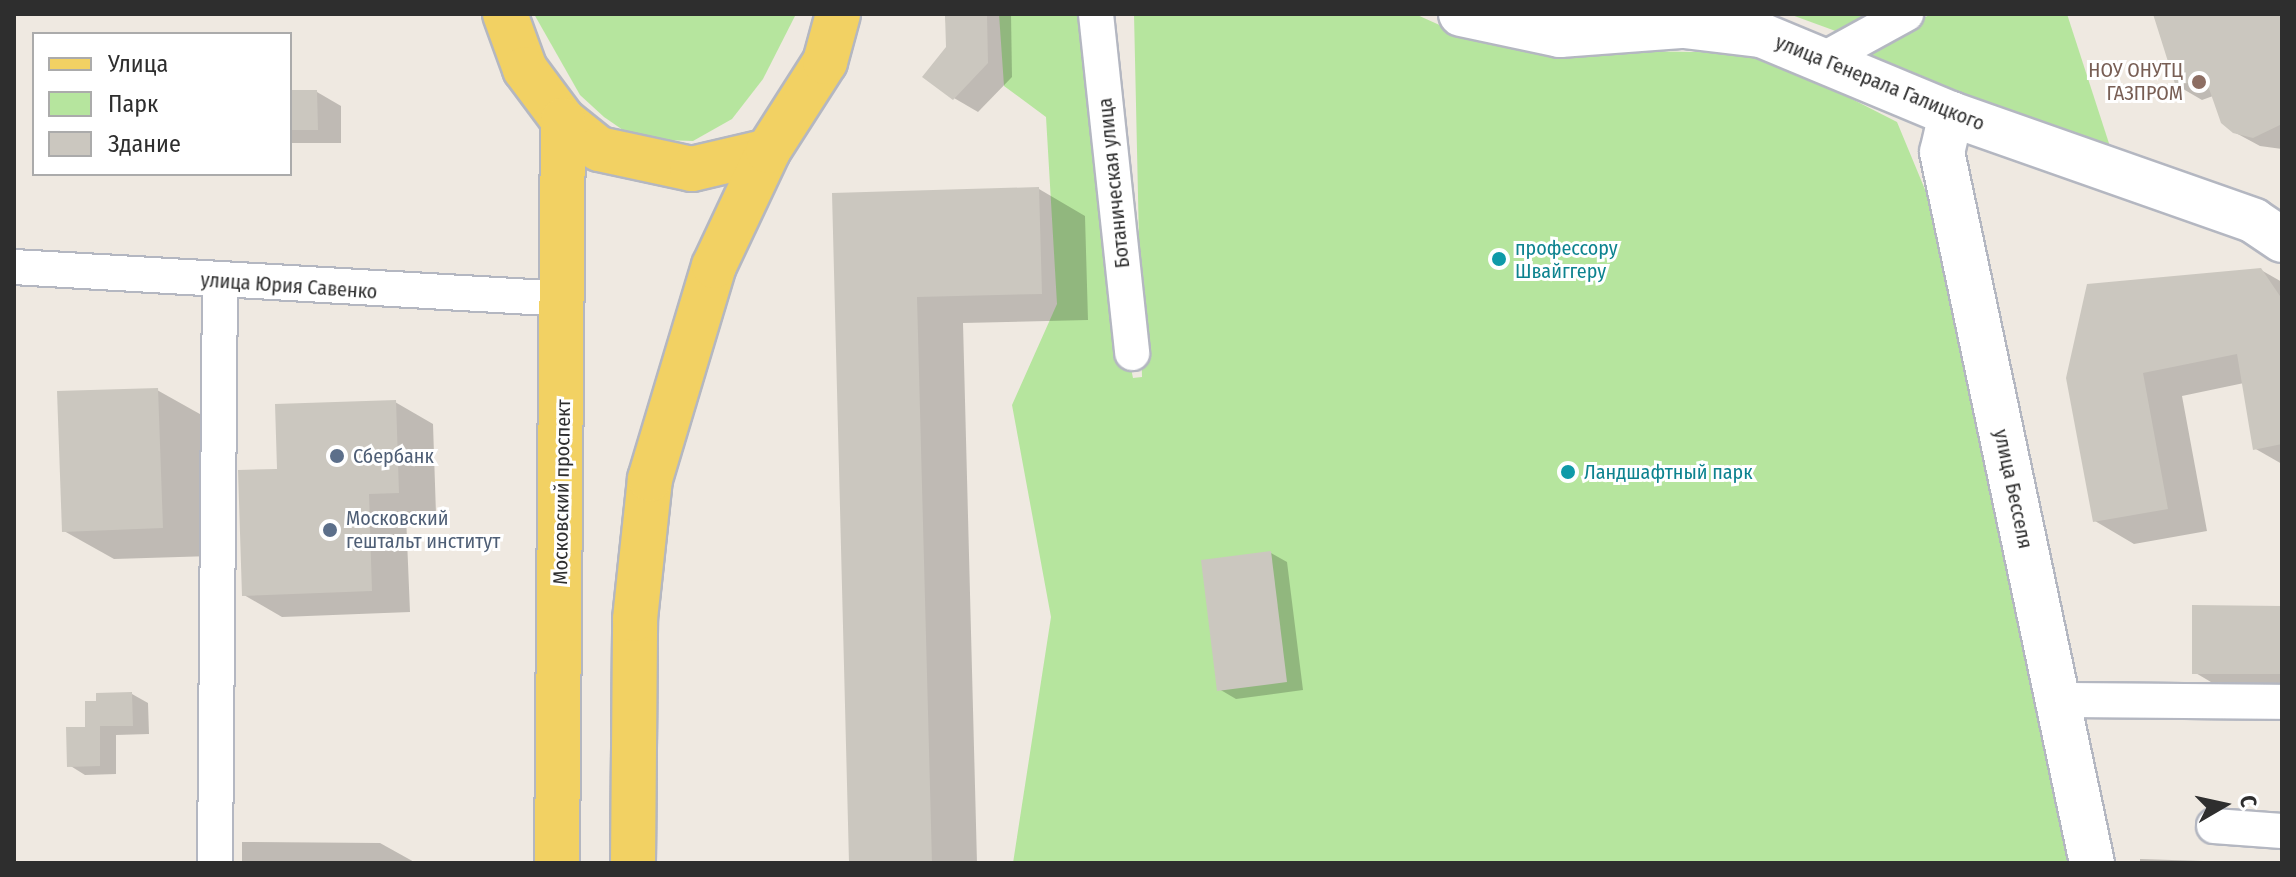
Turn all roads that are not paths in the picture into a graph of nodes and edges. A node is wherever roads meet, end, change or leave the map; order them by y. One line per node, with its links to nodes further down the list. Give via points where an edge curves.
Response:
1 (505, 14): 10 (main road, via 525,69)
2 (838, 14): 8 (main road)
3 (850, 14): 8 (main road)
4 (1096, 14): 16 (street, Ботаническая улица)
5 (1461, 14): 7 (street, улица Генерала Галицкого, via 1560,35 1724,28 1761,35)
6 (1906, 14): 7 (street)
7 (1824, 59): 9 (street, улица Генерала Галицкого)
8 (825, 62): 11 (main road)
9 (1951, 114): 12 (street, улица Генерала Галицкого, via 2254,221); 17 (street, улица Бесселя, via 1942,152)
10 (563, 120): 11 (main road, via 599,149 647,163 692,169); 15 (main road, Московский проспект)
11 (768, 151): 23 (main road, via 699,302 650,479 635,619)
12 (2282, 240)
13 (14, 267): 14 (street, улица Юрия Савенко)
14 (220, 281): 15 (street, улица Юрия Савенко); 21 (street)
15 (565, 299): 22 (main road, Московский проспект)
16 (1132, 353)
17 (2058, 700): 18 (street); 24 (street, улица Бесселя)
18 (2282, 702)
19 (2214, 826): 20 (street)
20 (2282, 831)
21 (215, 863)
22 (557, 863)
23 (633, 863)
24 (2092, 863)

